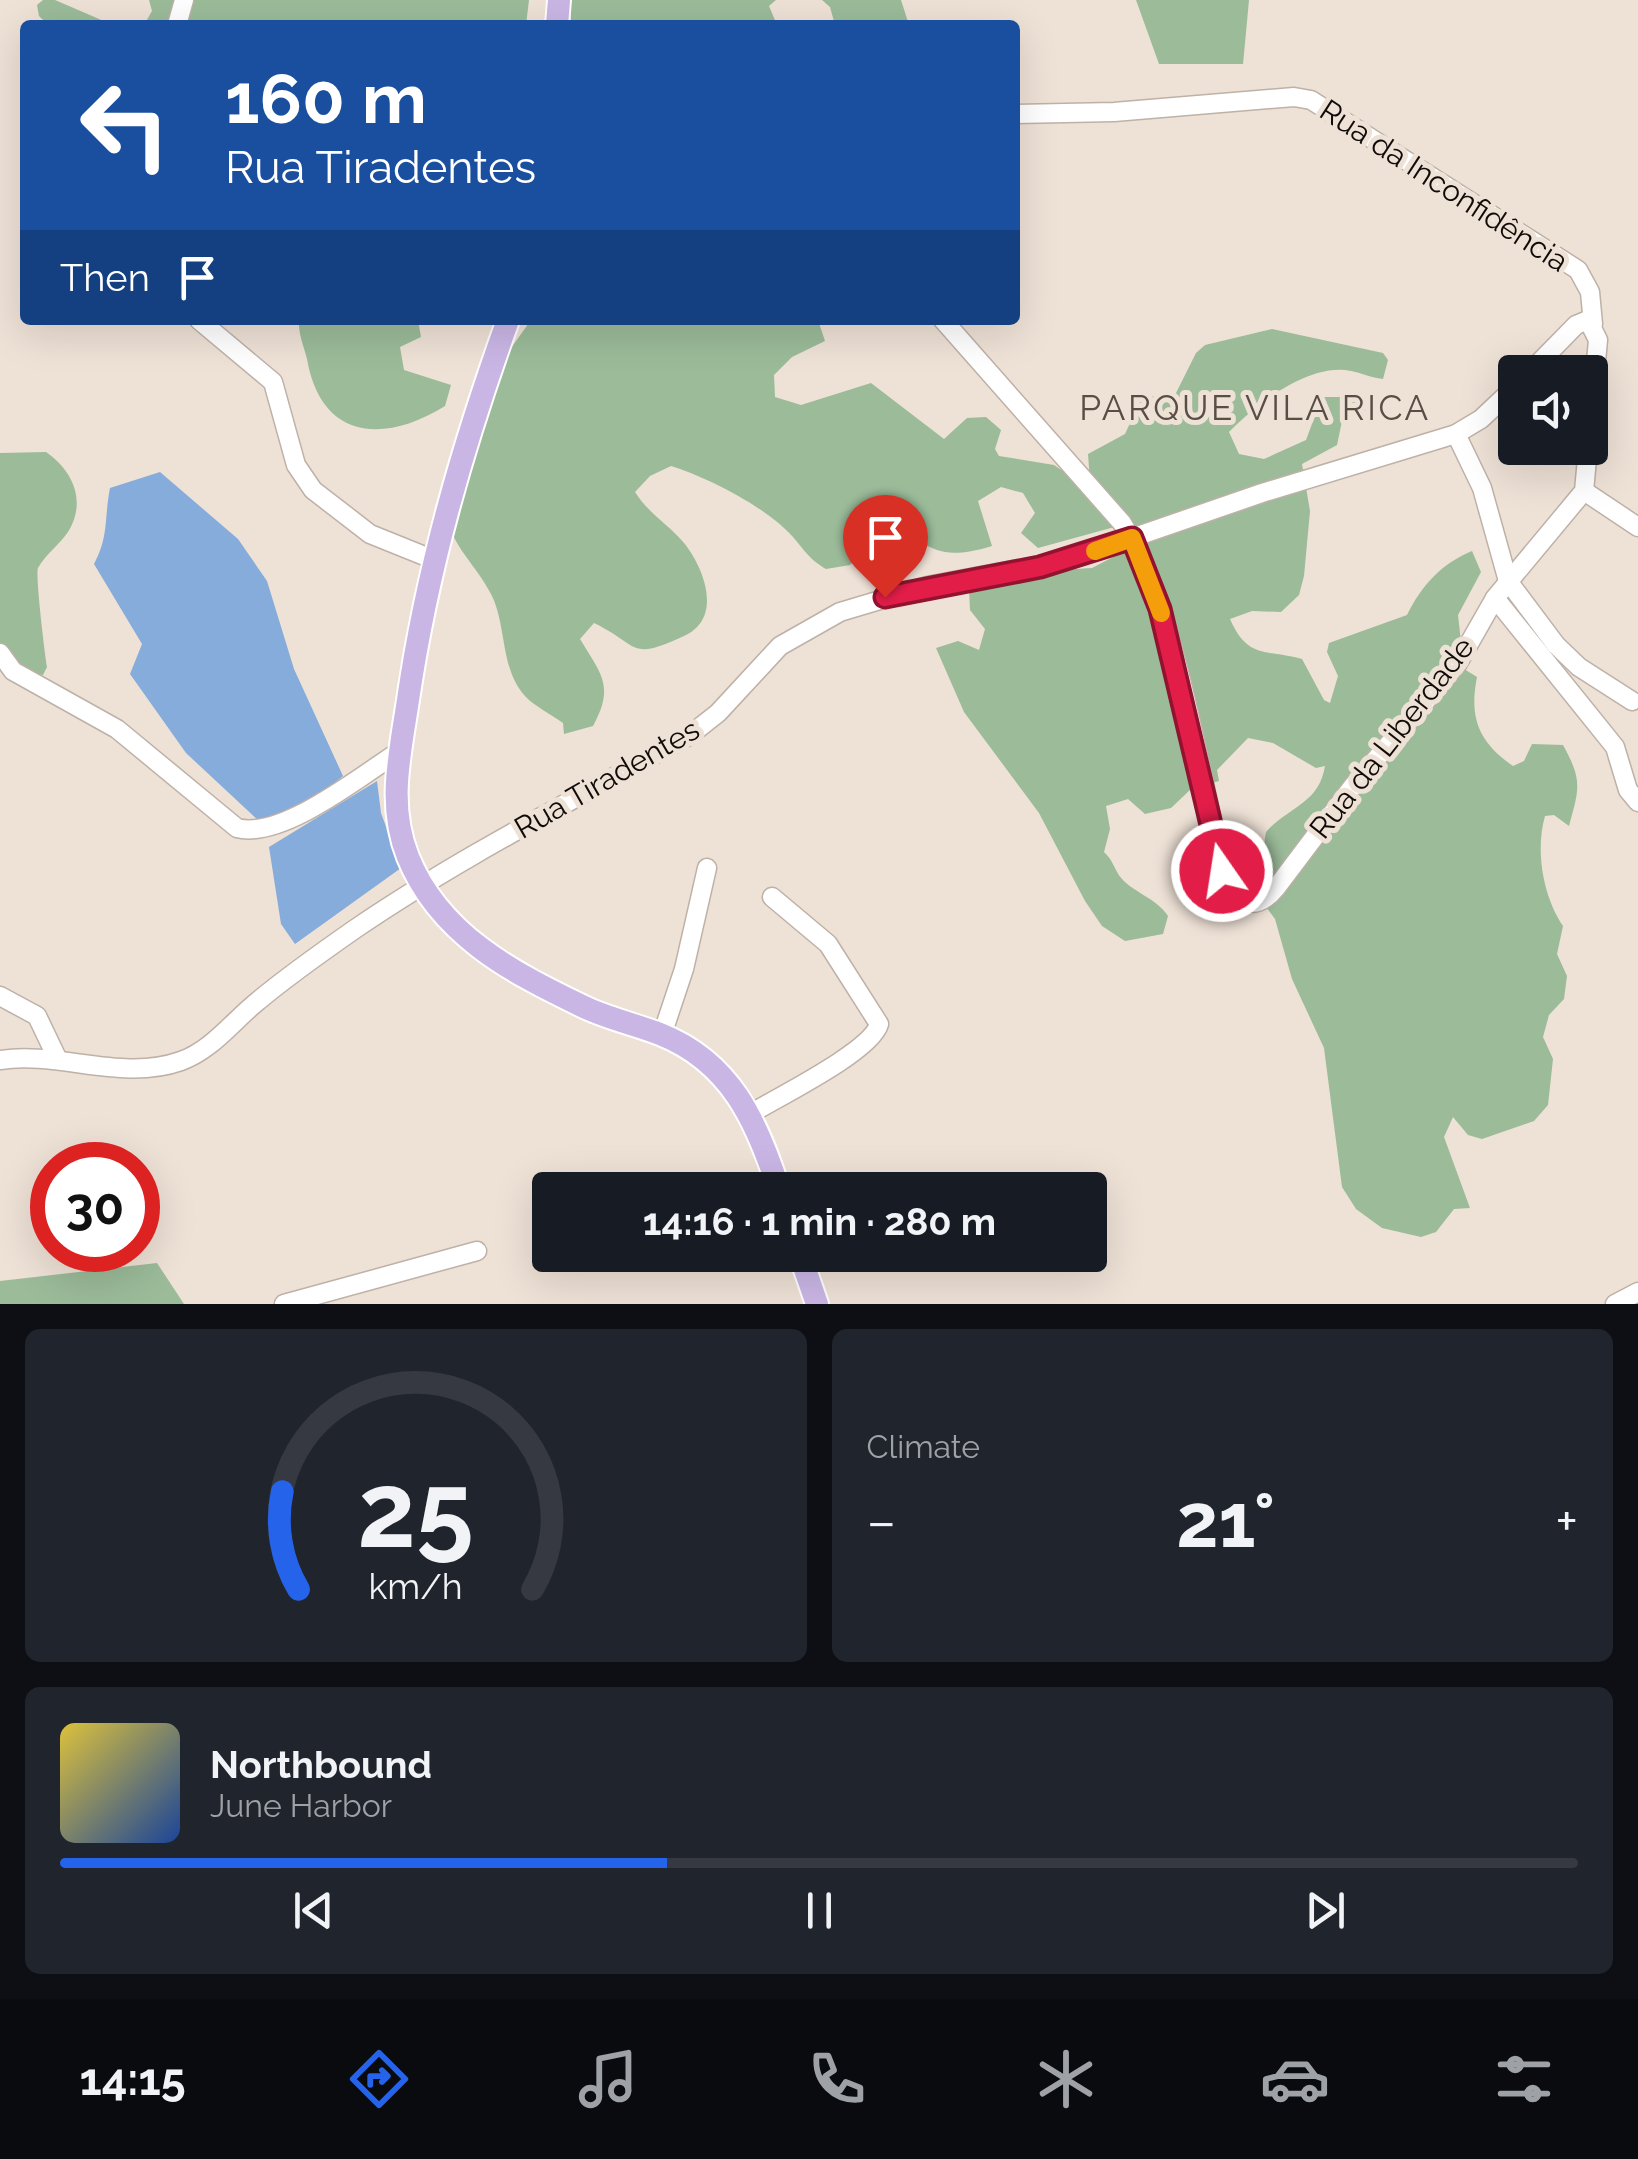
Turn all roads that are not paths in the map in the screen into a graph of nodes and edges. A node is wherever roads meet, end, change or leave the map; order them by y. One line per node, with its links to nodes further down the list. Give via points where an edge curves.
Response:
1 (1020, 114): 2 (street, Rua da Inconfidência, via 1311,100 1578,270 1590,292)
2 (1593, 324): 6 (street, via 1576,325); 9 (street, Rua da Inconfidência, via 1598,340)
3 (205, 325): 12 (street, via 273,382 296,465 313,490 370,534)
4 (506, 325): 12 (main road)
5 (947, 325): 11 (street)
6 (1547, 355)
7 (1498, 401): 8 (street)
8 (1456, 434): 11 (street, Rua Tiradentes); 13 (street, via 1482,488)
9 (1584, 490): 10 (street); 13 (street, Rua da Liberdade)
10 (1638, 527)
11 (1132, 538): 14 (street, Rua da Liberdade, via 1160,609 1222,871 1234,897 1248,904 1269,896 1458,662); 20 (street, Rua Tiradentes, via 1040,567 913,590 815,624 780,646 690,735)
12 (432, 559): 17 (main road)
13 (1508, 581): 14 (street, Rua da Liberdade); 16 (street, via 1556,645)
14 (1494, 598): 18 (street, via 1614,747)
15 (0, 653): 17 (street, via 13,671 117,729 250,832 310,807)
16 (1632, 701)
17 (400, 750): 20 (main road, via 394,796 399,827)
18 (1638, 802)
19 (707, 868): 23 (street)
20 (422, 883): 23 (main road, via 470,942 510,970 587,1009); 25 (street, Rua Tiradentes, via 183,1060 107,1068)
21 (772, 897): 26 (street, via 828,944 879,1024 849,1054)
22 (0, 996): 25 (street, via 37,1016)
23 (662, 1035): 26 (main road, via 710,1063)
24 (0, 1060): 25 (street, Rua Tiradentes)
25 (58, 1060)
26 (750, 1114): 27 (main road)
27 (772, 1172)
28 (477, 1250): 31 (street)
29 (806, 1272): 32 (main road)
30 (1638, 1292): 33 (street)
31 (284, 1304)
32 (817, 1304)
33 (1615, 1304)

